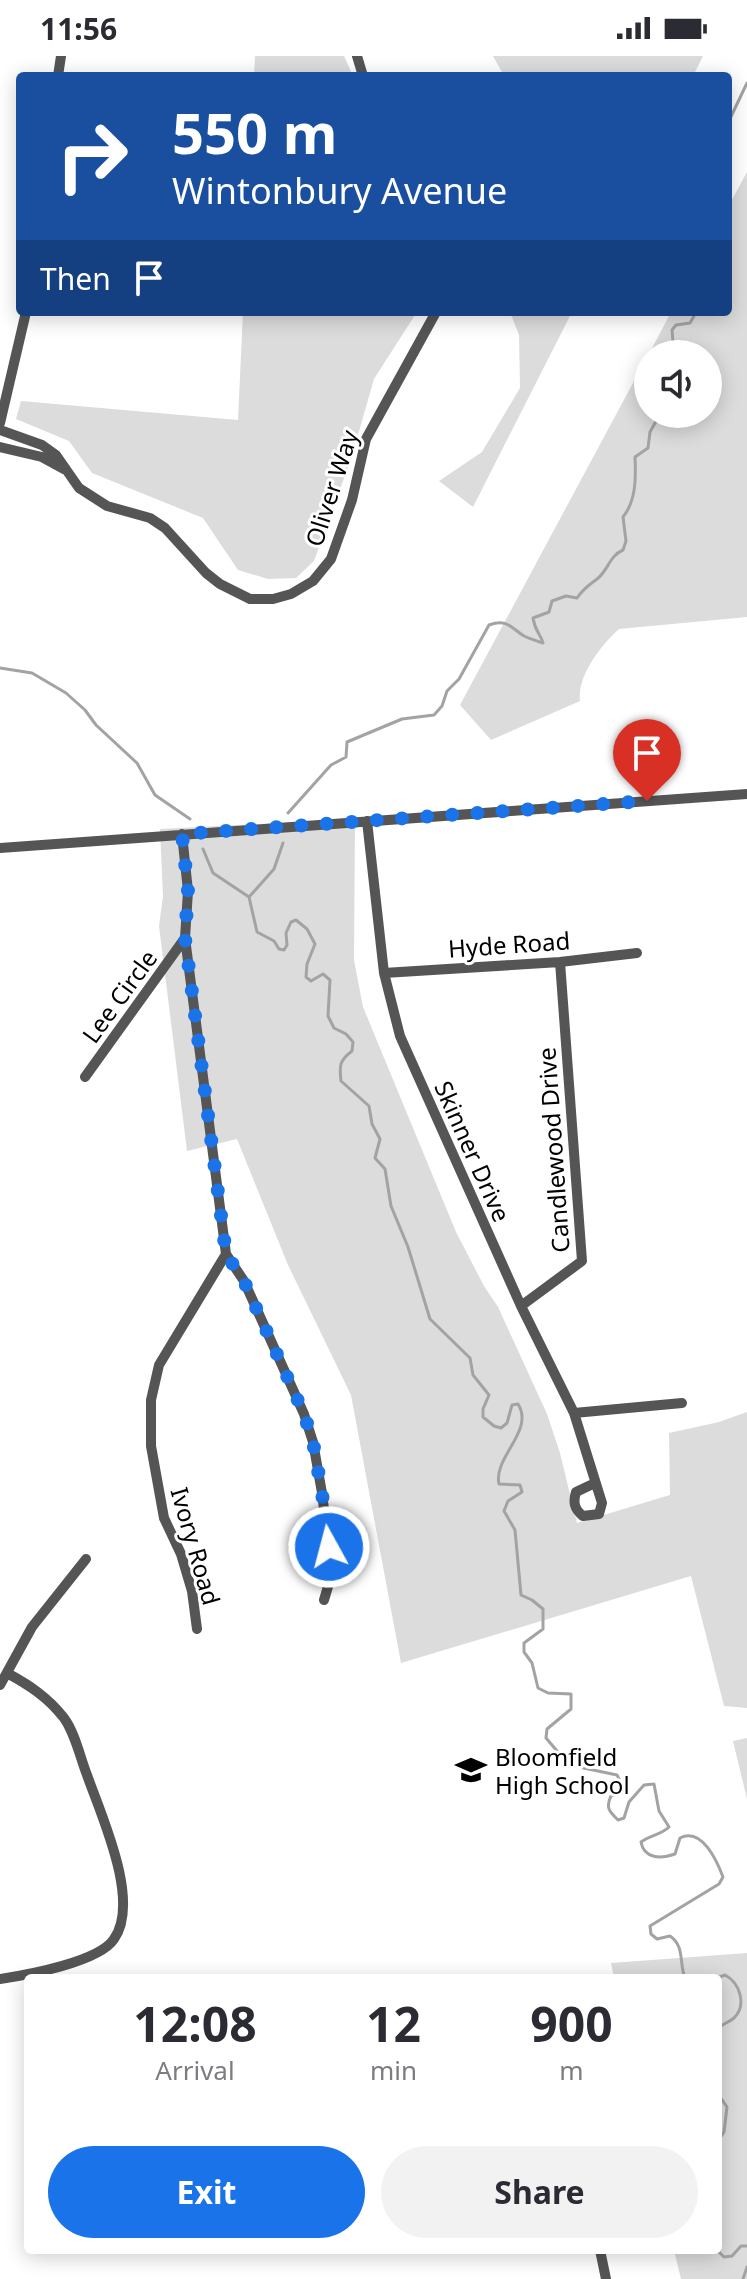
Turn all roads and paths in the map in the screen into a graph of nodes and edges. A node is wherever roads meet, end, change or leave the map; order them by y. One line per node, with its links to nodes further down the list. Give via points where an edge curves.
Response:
1 (25, 316): 3 (street)
2 (434, 316): 6 (street, Oliver Way, via 366,439 331,559 313,581 291,594 250,599 220,584 165,528 150,518 107,506 79,488)
3 (0, 423)
4 (0, 430): 6 (street, Oliver Way, via 42,445)
5 (0, 447): 6 (street, Oliver Way, via 42,457)
6 (66, 470)
7 (747, 794): 8 (street)
8 (367, 821): 9 (street); 14 (street, Skinner Drive)
9 (182, 834): 10 (street); 11 (street, via 188,891)
10 (0, 848)
11 (185, 938): 15 (street, Lee Circle); 16 (street)
12 (637, 953): 13 (street, Hyde Road)
13 (560, 962): 14 (street, Hyde Road); 17 (street, Candlewood Drive, via 582,1261)
14 (384, 973): 17 (street, Skinner Drive, via 400,1036)
15 (85, 1077)
16 (226, 1254): 22 (street, via 244,1281 313,1442 332,1573); 23 (street, Ivory Road, via 159,1365 151,1400 151,1446 164,1518 181,1554)
17 (521, 1306): 19 (street, Skinner Drive)
18 (682, 1403): 19 (street)
19 (574, 1413): 20 (street, Skinner Drive)
20 (595, 1483)
21 (86, 1559): 24 (street, via 32,1627)
22 (324, 1600)
23 (197, 1629)
24 (7, 1673): 25 (street); 26 (street, via 39,1691 65,1720 118,1868 122,1923 113,1942 100,1951)
25 (0, 1685)
26 (0, 1979)
27 (601, 2254): 28 (street)
28 (606, 2279)

